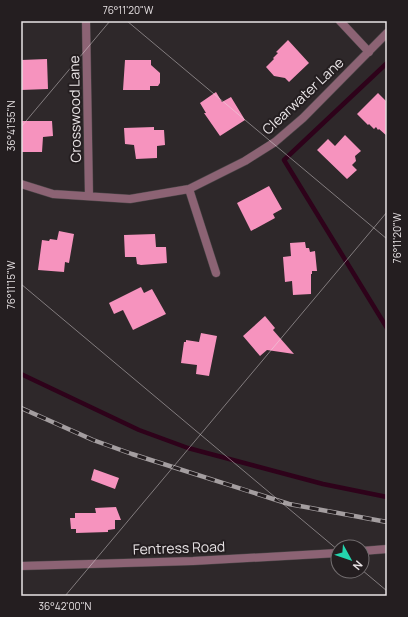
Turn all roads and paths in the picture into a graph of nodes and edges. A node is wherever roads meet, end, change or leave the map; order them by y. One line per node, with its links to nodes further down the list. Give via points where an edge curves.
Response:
1 (86, 21): 7 (street, Crosswood Lane)
2 (340, 21): 4 (street)
3 (387, 34): 4 (street, Clearwater Lane)
4 (369, 52): 6 (street, Clearwater Lane, via 303,118 274,142 245,161)
5 (21, 184): 7 (street, Clearwater Lane, via 53,194)
6 (189, 188): 7 (street, Clearwater Lane, via 130,199); 8 (street)
7 (89, 196)
8 (216, 273)
9 (387, 548): 10 (street)
10 (370, 551)
11 (330, 553): 12 (street, Fentress Road)
12 (21, 566)

